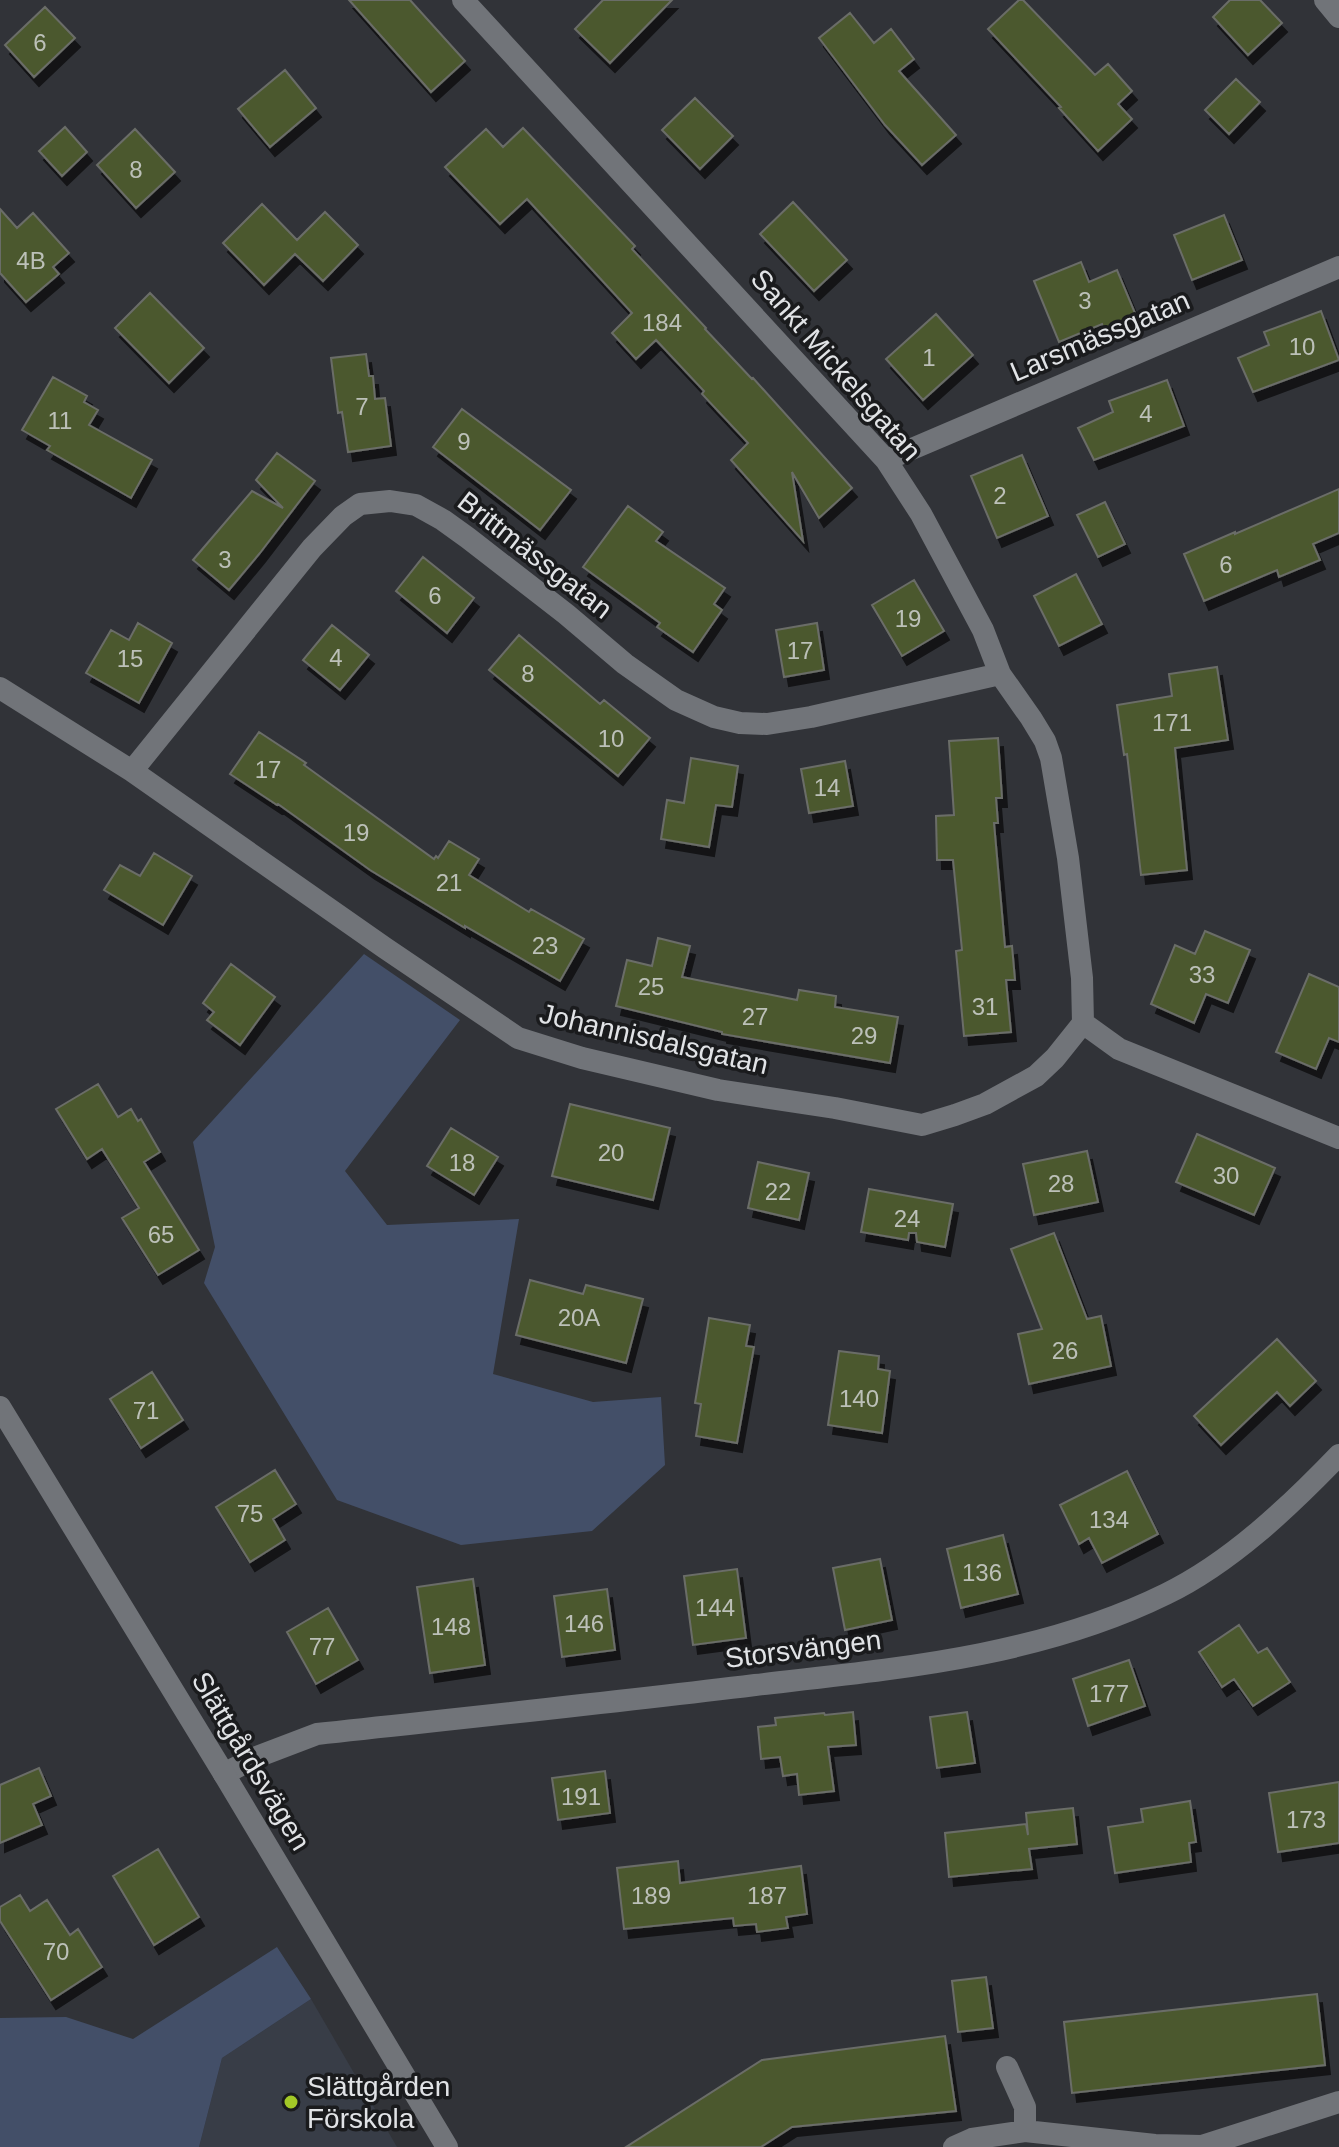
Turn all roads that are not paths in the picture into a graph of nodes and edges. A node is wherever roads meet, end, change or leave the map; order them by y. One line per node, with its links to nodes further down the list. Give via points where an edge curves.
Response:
1 (463, 0): 5 (street, Sankt Mickelsgatan)
2 (1325, 0): 3 (street)
3 (1339, 17)
4 (1339, 267): 5 (street, Larsmässgatan)
5 (886, 460): 6 (street, Sankt Mickelsgatan, via 951,569)
6 (1000, 674): 8 (street, Brittmässgatan, via 767,724 714,717 676,700 625,664 443,520 416,505 360,504 312,548); 9 (street, Sankt Mickelsgatan, via 1051,758 1068,858)
7 (0, 688): 8 (street, Johannisdalsgatan)
8 (132, 771): 9 (street, Johannisdalsgatan, via 518,1038 582,1058 718,1090 922,1125 985,1104 1027,1082)
9 (1083, 1023): 10 (street, via 1119,1049)
10 (1339, 1138)
11 (1, 1410): 13 (street, Slättgårdsvägen)
12 (1339, 1455): 13 (street, Storsvängen, via 1262,1529 1217,1563 1128,1611 1030,1645 802,1680 317,1734)
13 (224, 1774): 17 (street, Slättgårdsvägen)
14 (1007, 2067): 16 (street, via 1025,2107)
15 (1339, 2102): 16 (street, via 1202,2146)
16 (1025, 2131): 18 (street)
17 (447, 2147)
18 (954, 2147)

